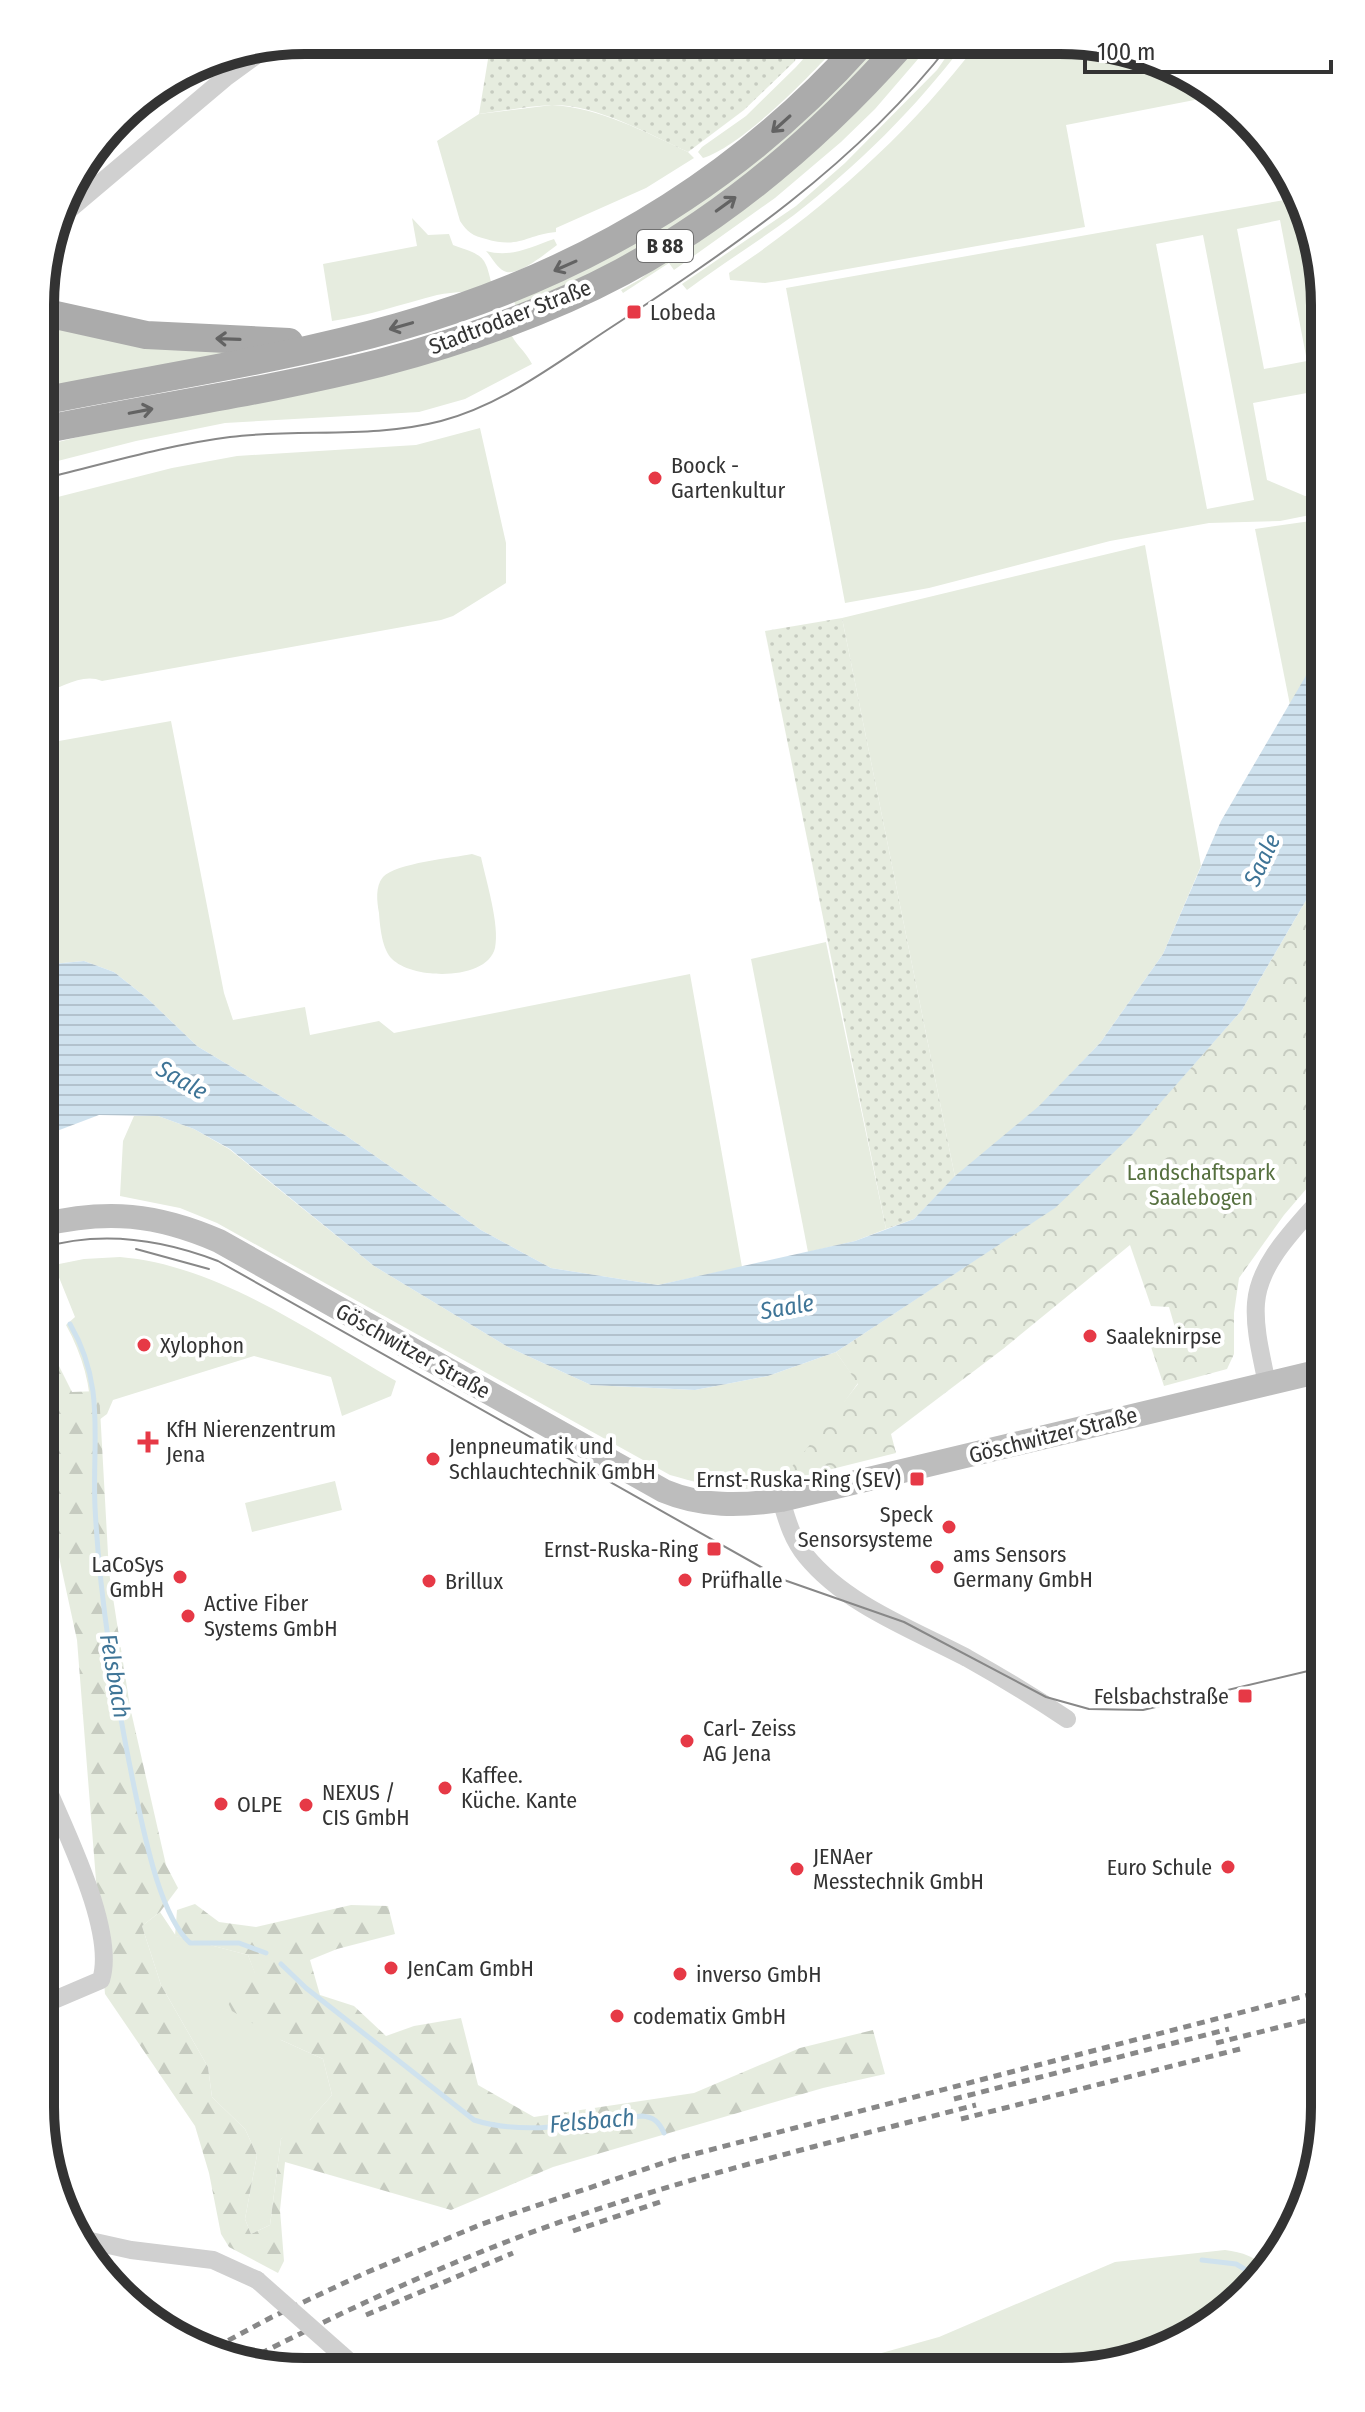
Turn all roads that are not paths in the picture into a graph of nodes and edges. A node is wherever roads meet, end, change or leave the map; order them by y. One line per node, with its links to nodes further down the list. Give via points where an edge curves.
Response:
1 (853, 54): 6 (main road, Stadtrodaer Straße / B 88, one-way to 6, via 776,129 624,236 487,299)
2 (893, 54): 8 (main road, Stadtrodaer Straße / B 88, one-way to 2, via 377,363 457,340 585,290 634,265 725,205 805,142)
3 (248, 61): 4 (street)
4 (75, 204)
5 (54, 315): 6 (main road, one-way to 5, via 146,335)
6 (334, 344): 7 (main road, Stadtrodaer Straße / B 88)
7 (54, 399)
8 (54, 428)
9 (1311, 1211): 12 (street, via 1275,1254 1259,1284 1256,1316)
10 (54, 1222): 13 (main road, Göschwitzer Straße, via 127,1215 188,1228 664,1491 725,1505)
11 (1310, 1374): 12 (main road, Göschwitzer Straße)
12 (1267, 1384): 13 (main road, Göschwitzer Straße)
13 (781, 1500): 14 (street, via 797,1543 824,1575 871,1609)
14 (1067, 1719)
15 (54, 1805): 16 (street, via 97,1918 104,1959 101,1980)
16 (54, 2000)
17 (94, 2242): 18 (street, bridge, via 213,2260 257,2280)
18 (345, 2358)

